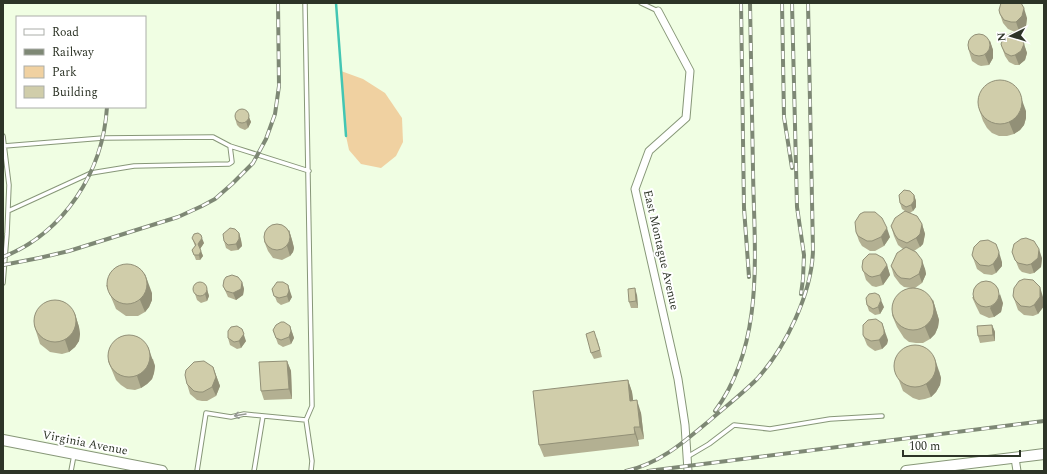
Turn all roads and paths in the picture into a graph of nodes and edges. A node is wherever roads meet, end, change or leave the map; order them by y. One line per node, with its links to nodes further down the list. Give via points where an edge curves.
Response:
1 (305, 3): 7 (lane)
2 (641, 3): 3 (lane)
3 (658, 11): 16 (street, East Montague Avenue, via 690,71 686,118 649,151 635,188 678,379)
4 (3, 136): 5 (lane)
5 (4, 146): 6 (lane, via 103,138 213,137); 8 (lane, via 9,185)
6 (230, 146): 7 (lane); 8 (lane, via 232,162 229,164 134,166 91,173)
7 (309, 171): 12 (lane, via 312,406)
8 (8, 211): 9 (lane)
9 (3, 283)
10 (263, 416): 12 (lane); 20 (lane, one-way to 20, via 206,413); 21 (lane)
11 (882, 416): 16 (lane, via 830,419 770,430 734,425)
12 (306, 420): 22 (lane)
13 (3, 440): 14 (main road, Virginia Avenue)
14 (75, 454): 18 (lane); 19 (main road, Virginia Avenue)
15 (1044, 454): 17 (main road)
16 (687, 457): 23 (street, East Montague Avenue)
17 (1015, 458): 24 (main road); 25 (street)
18 (71, 471)
19 (162, 471)
20 (197, 471)
21 (254, 471)
22 (311, 471)
23 (688, 471)
24 (912, 471)
25 (1017, 471)

